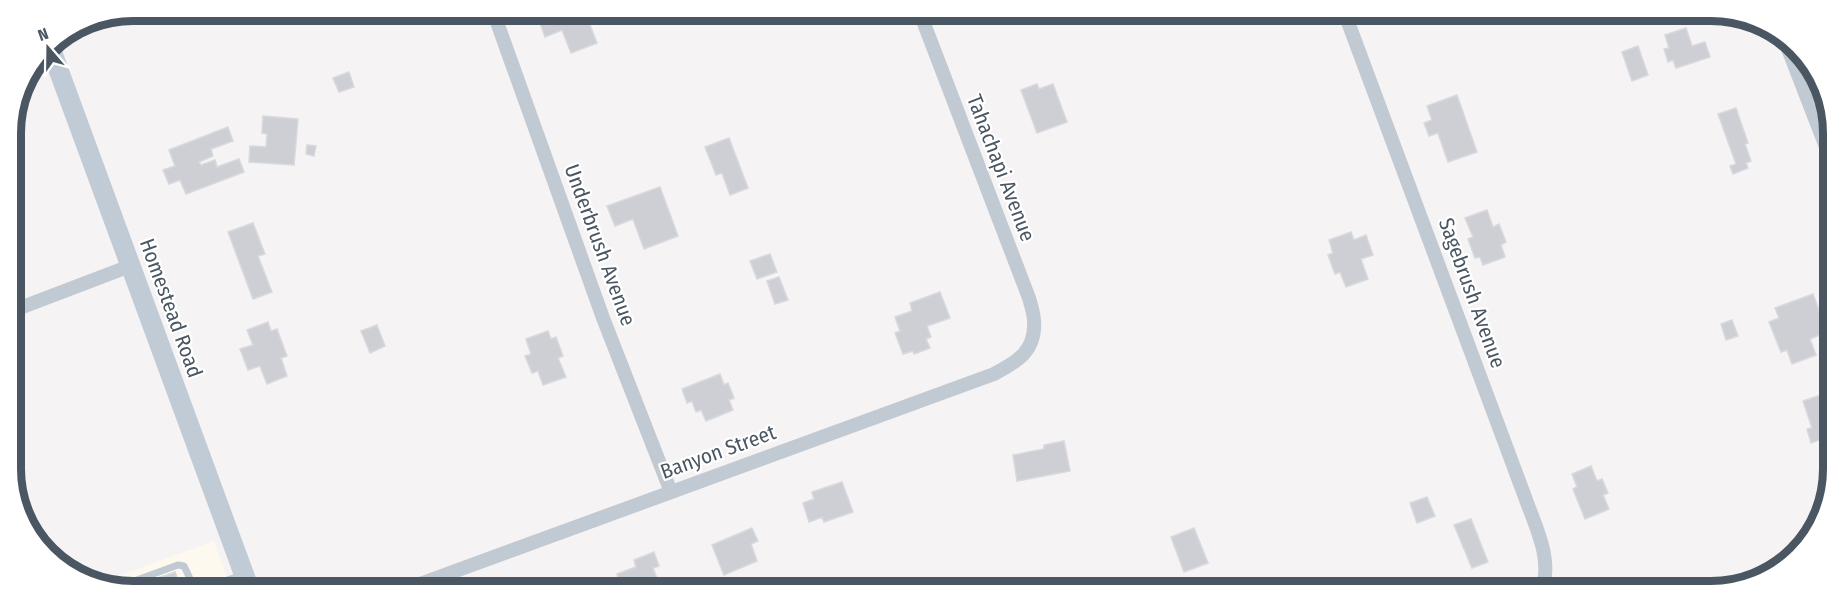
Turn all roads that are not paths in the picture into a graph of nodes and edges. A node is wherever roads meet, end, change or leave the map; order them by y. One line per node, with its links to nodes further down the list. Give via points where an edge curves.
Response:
1 (497, 21): 10 (street, Underbrush Avenue, via 603,318)
2 (923, 21): 9 (street, Tahachapi Avenue, via 1029,298 1035,321)
3 (1348, 21): 15 (street, Sagebrush Avenue, via 1545,554)
4 (1790, 54): 6 (street)
5 (53, 55): 7 (main road, Homestead Road)
6 (1823, 139)
7 (130, 266): 8 (street); 13 (main road, Homestead Road)
8 (21, 308)
9 (1031, 341): 10 (street, Banyon Street, via 1017,362 994,374)
10 (671, 492): 14 (street, Banyon Street)
11 (134, 581): 12 (lane, via 178,565 184,566)
12 (191, 581)
13 (247, 581)
14 (428, 581)
15 (1544, 581)

